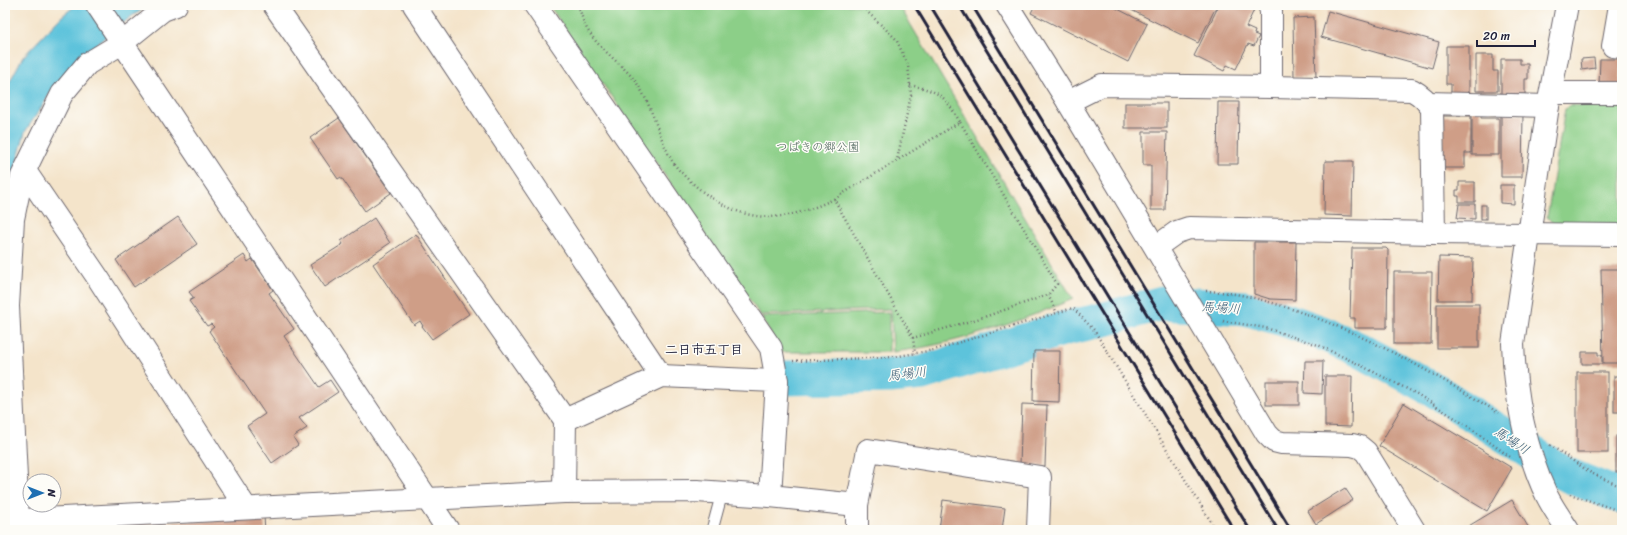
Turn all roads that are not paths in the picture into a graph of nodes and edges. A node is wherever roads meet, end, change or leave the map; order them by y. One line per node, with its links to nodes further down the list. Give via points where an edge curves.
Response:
1 (97, 5): 10 (street)
2 (176, 5): 10 (street, via 163,10)
3 (274, 5): 24 (street)
4 (414, 5): 23 (street)
5 (535, 5): 22 (street, via 771,348)
6 (1007, 5): 15 (street)
7 (1269, 5): 12 (street)
8 (1567, 5): 14 (street)
9 (1620, 5): 11 (street, via 1613,46)
10 (122, 43): 17 (street, via 87,64 62,94); 28 (street)
11 (1622, 47)
12 (1271, 87): 15 (street, via 1102,85); 16 (street, via 1412,90 1423,96)
13 (1622, 93): 14 (street)
14 (1550, 99): 16 (street); 19 (street)
15 (1068, 102): 21 (street)
16 (1428, 103): 18 (street, via 1432,109)
17 (25, 171): 30 (street, via 98,278); 31 (street, via 13,219 8,306)
18 (1434, 233): 19 (street); 21 (street, via 1189,228 1177,232)
19 (1529, 233): 20 (street); 37 (street, via 1513,344 1515,378 1526,434 1547,496)
20 (1622, 235)
21 (1156, 248): 36 (street, via 1267,434 1274,441 1282,443 1352,444 1360,447 1366,452)
22 (775, 371): 23 (street); 27 (street)
23 (661, 376): 24 (street)
24 (564, 420): 25 (street)
25 (564, 492): 26 (street); 28 (street)
26 (722, 493): 27 (street); 33 (lane)
27 (770, 496): 29 (street)
28 (428, 500): 30 (street); 32 (street)
29 (857, 505): 34 (street); 35 (street, via 868,450 1040,477)
30 (246, 508): 31 (street)
31 (11, 521)
32 (448, 530)
33 (712, 530)
34 (857, 530)
35 (1038, 530)
36 (1414, 530)
37 (1568, 530)

